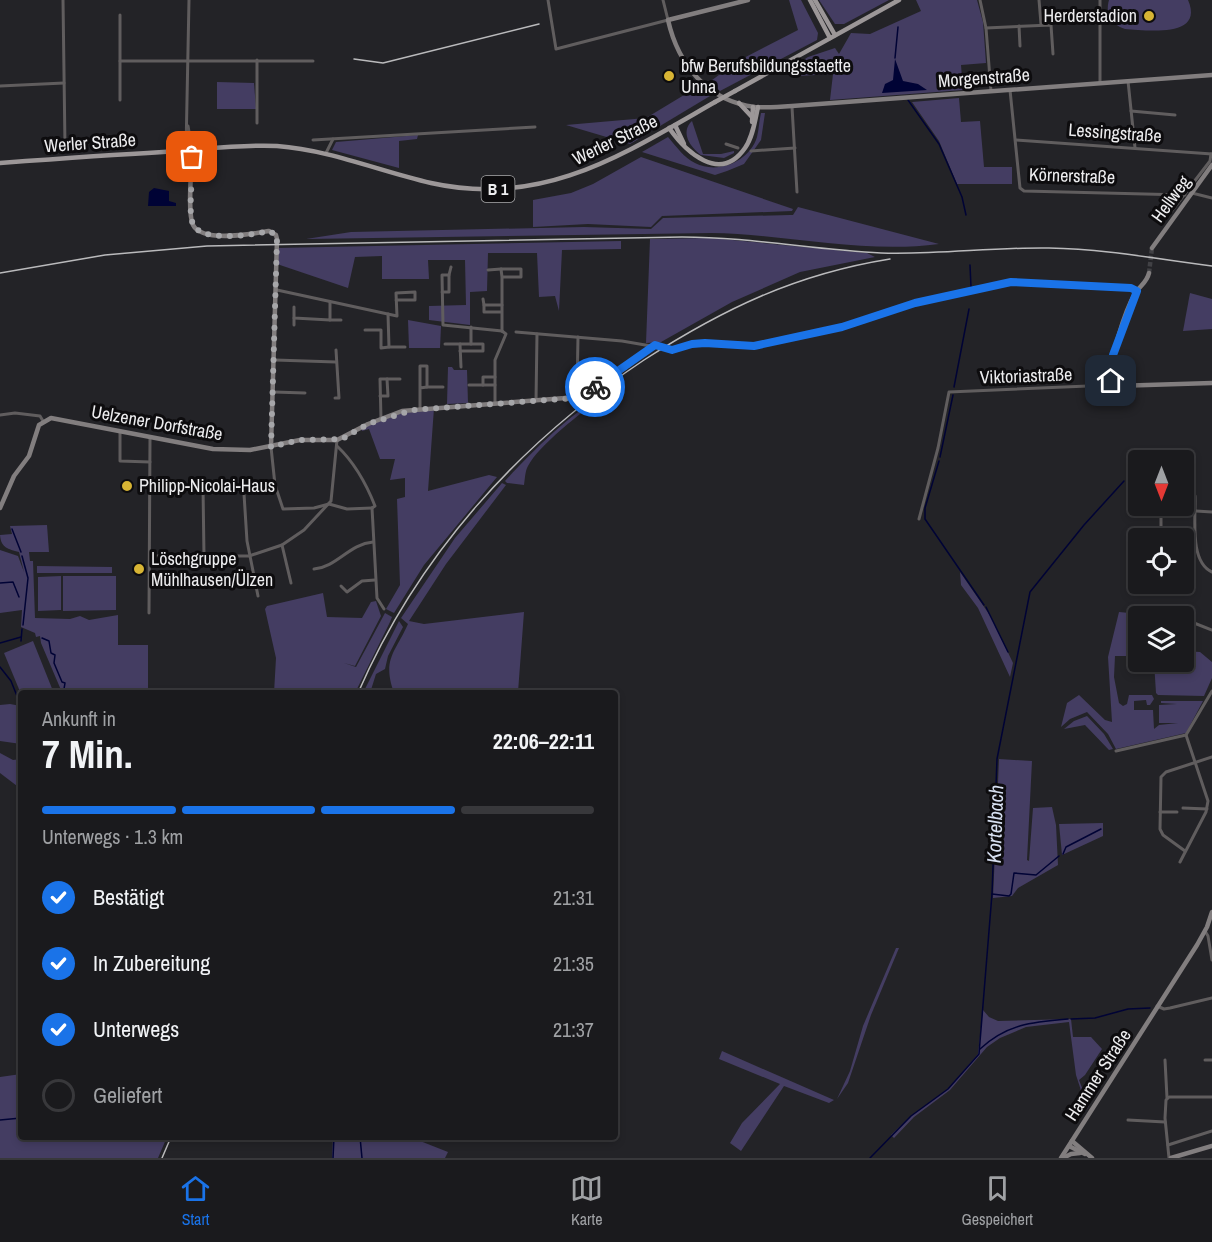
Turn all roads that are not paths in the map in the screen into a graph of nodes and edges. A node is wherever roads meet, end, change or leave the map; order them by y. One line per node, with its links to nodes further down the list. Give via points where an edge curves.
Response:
1 (63, 0): 28 (street)
2 (189, 0): 22 (street)
3 (548, 0): 13 (street, via 556,49)
4 (663, 0): 13 (street)
5 (748, 0): 13 (street)
6 (810, 0): 19 (main road)
7 (814, 0): 14 (main road)
8 (899, 0): 17 (main road, B 1)
9 (980, 0): 18 (street)
10 (1039, 0): 15 (street)
11 (1100, 0): 29 (street)
12 (120, 15): 24 (street)
13 (668, 20): 34 (street, Morgenstraße, via 676,49 690,71 716,93)
14 (827, 22): 17 (main road, via 834,28); 19 (main road)
15 (1041, 24): 16 (street); 21 (street, via 1052,26)
16 (1019, 26): 18 (street); 20 (street)
17 (849, 28): 19 (main road, Werler Straße / B 1)
18 (986, 28): 32 (street)
19 (832, 37): 42 (main road, Werler Straße / B 1, bridge)
20 (1020, 46)
21 (1053, 54)
22 (188, 60): 23 (street); 24 (street); 41 (street)
23 (258, 60): 25 (street); 40 (street)
24 (120, 61): 33 (street)
25 (313, 61)
26 (1212, 75): 27 (street, Morgenstraße)
27 (1128, 81): 29 (street, Morgenstraße); 37 (street)
28 (64, 83): 30 (street); 51 (street)
29 (1100, 83): 31 (street, Morgenstraße)
30 (0, 86)
31 (1010, 90): 32 (street, Morgenstraße); 49 (street, Körnerstraße)
32 (991, 91): 35 (street, Morgenstraße)
33 (120, 100)
34 (739, 104): 36 (street, Morgenstraße); 39 (main road)
35 (792, 106): 36 (street, Morgenstraße); 55 (street)
36 (756, 107): 39 (main road); 45 (main road)
37 (1131, 111): 38 (street); 56 (street)
38 (1175, 115)
39 (752, 117): 45 (main road)
40 (257, 123)
41 (188, 124): 46 (street); 57 (street)
42 (675, 125): 44 (main road, Werler Straße / B 1); 53 (main road)
43 (535, 127): 47 (street)
44 (669, 128): 53 (main road); 60 (main road, Werler Straße / B 1, via 589,170 555,181 503,189 441,185)
45 (751, 132): 53 (main road, via 745,148 725,162 706,162)
46 (191, 139): 52 (street); 57 (street)
47 (333, 139): 48 (street); 60 (street)
48 (313, 140)
49 (1016, 140): 56 (street, Lessingstraße); 68 (street, Körnerstraße, via 1020,188 1024,191)
50 (726, 144): 54 (street)
51 (65, 146)
52 (211, 148): 57 (main road, Werler Straße / B 1); 60 (main road, Werler Straße / B 1, via 279,146)
53 (685, 148)
54 (738, 148)
55 (795, 148): 58 (street); 66 (street)
56 (1135, 148): 61 (street, Lessingstraße)
57 (189, 150): 59 (main road, Werler Straße / B 1); 62 (street); 65 (street)
58 (751, 151)
59 (165, 152): 62 (street); 63 (main road, Werler Straße / B 1)
60 (326, 153)
61 (1211, 154): 68 (street, Hellweg)
62 (188, 161): 65 (street)
63 (0, 163)
64 (1212, 165): 67 (street, Hellweg)
65 (191, 177): 78 (street, via 192,221 198,232 210,236 269,231 276,235)
66 (797, 192)
67 (1192, 194): 69 (street); 71 (street, Hellweg)
68 (1185, 195): 70 (street, Hellweg)
69 (1212, 198)
70 (1170, 213)
71 (1152, 248)
72 (451, 267): 76 (street)
73 (501, 269): 74 (street); 77 (street); 77 (street, via 520,269 521,277)
74 (488, 270)
75 (1149, 273): 79 (street)
76 (449, 274): 80 (street, via 442,274); 81 (street)
77 (502, 277): 87 (street)
78 (277, 290): 85 (street); 111 (street)
79 (1137, 291): 106 (street, via 1011,282 915,303 842,327 761,345 698,343 674,350); 121 (street, via 1113,355)
80 (442, 292): 81 (street); 95 (street, via 442,325)
81 (449, 292): 82 (street)
82 (456, 292)
83 (483, 298): 86 (street)
84 (396, 300): 84 (street, via 416,300 415,292 396,293); 90 (street, via 397,316)
85 (330, 302): 90 (street); 92 (street)
86 (484, 305): 87 (street); 89 (street, via 484,312)
87 (502, 305): 89 (street)
88 (294, 308): 91 (street)
89 (502, 312): 99 (street)
90 (388, 315): 98 (street)
91 (294, 318): 92 (street); 94 (street)
92 (330, 320): 93 (street)
93 (341, 320)
94 (294, 325)
95 (471, 327): 99 (street); 105 (street)
96 (366, 330): 97 (street)
97 (381, 330): 98 (street); 107 (street, via 381,348)
98 (388, 330): 107 (street)
99 (502, 331): 114 (street, via 506,340 495,360)
100 (516, 332): 101 (street)
101 (537, 334): 102 (street); 130 (street)
102 (578, 337): 106 (street); 125 (street)
103 (445, 344): 104 (street)
104 (460, 344): 105 (street); 110 (street)
105 (471, 344): 110 (street, via 483,344 483,351)
106 (651, 346): 130 (street, Uelzener Dorfstraße, via 584,394)
107 (389, 347): 108 (street)
108 (405, 347)
109 (336, 350): 112 (street)
110 (460, 351): 113 (street)
111 (275, 360): 112 (street); 126 (street)
112 (336, 362): 129 (street)
113 (461, 367)
114 (495, 377): 119 (street, via 483,377); 120 (street)
115 (387, 379): 116 (street); 128 (street, via 380,379); 128 (street, via 388,396)
116 (400, 379)
117 (1212, 383): 121 (street, Viktoriastraße)
118 (469, 385): 119 (street)
119 (483, 385): 120 (street)
120 (495, 385): 131 (street)
121 (1112, 385): 149 (street, Viktoriastraße, via 949,392)
122 (427, 387): 123 (street); 124 (street); 124 (street, via 427,366 420,366)
123 (443, 387)
124 (420, 388): 132 (street)
125 (577, 390)
126 (274, 392): 127 (street); 139 (street)
127 (305, 393)
128 (380, 396): 134 (street)
129 (339, 398)
130 (536, 401): 131 (street, Uelzener Dorfstraße)
131 (495, 403): 132 (street, Uelzener Dorfstraße)
132 (420, 409): 134 (street, Uelzener Dorfstraße)
133 (0, 415): 135 (street, via 33,414)
134 (381, 419): 138 (street, Uelzener Dorfstraße)
135 (43, 420): 136 (street, Uelzener Dorfstraße, via 56,417); 145 (street, via 29,456 14,476)
136 (120, 432): 137 (street, Uelzener Dorfstraße); 140 (street, via 120,461)
137 (150, 439): 139 (street, Uelzener Dorfstraße, via 213,449); 140 (street)
138 (337, 443): 139 (street, Uelzener Dorfstraße, via 300,440); 144 (street); 146 (street, via 364,481 375,506)
139 (271, 447): 141 (street)
140 (150, 462): 153 (street)
141 (275, 485): 142 (street); 144 (street, via 283,509)
142 (244, 490): 154 (street, via 221,485 203,487); 155 (street)
143 (1194, 494): 147 (street)
144 (329, 504): 146 (street); 152 (street, via 304,530)
145 (0, 508)
146 (372, 508): 150 (street)
147 (1196, 512): 148 (street); 151 (street)
148 (1212, 512)
149 (919, 519)
150 (373, 542): 156 (street, via 359,544 328,566); 158 (street)
151 (1195, 542): 157 (street, via 1204,566)
152 (282, 545): 155 (street); 159 (street)
153 (150, 556): 154 (street); 163 (street)
154 (204, 556): 155 (street)
155 (249, 556): 161 (street)
156 (314, 569)
157 (1212, 573)
158 (375, 580): 160 (street, via 362,581 347,592); 162 (street, via 377,598)
159 (291, 584)
160 (341, 586)
161 (258, 596)
162 (384, 609)
163 (149, 613)
164 (1194, 624): 165 (street)
165 (1212, 630)
166 (1212, 691): 167 (street)
167 (1186, 735): 168 (street); 170 (street)
168 (1116, 751)
169 (1212, 757): 170 (street)
170 (1196, 762): 172 (street, via 1208,796); 173 (street, via 1163,774)
171 (1183, 808): 172 (street)
172 (1207, 809): 175 (street)
173 (1160, 812): 174 (street); 175 (street, via 1161,832)
174 (1178, 812)
175 (1185, 851): 176 (street)
176 (1180, 862)
177 (1212, 912): 178 (street, Hammer Straße)
178 (1205, 931): 179 (street); 181 (street, Hammer Straße)
179 (1212, 960)
180 (1212, 998): 181 (street, via 1164,1009)
181 (1158, 1006): 190 (street, Hammer Straße)
182 (1165, 1060): 186 (street)
183 (1205, 1060): 184 (street)
184 (1212, 1060)
185 (1212, 1097): 186 (street)
186 (1167, 1098): 188 (street)
187 (1128, 1120): 188 (street)
188 (1165, 1122): 191 (street)
189 (1212, 1131): 191 (street)
190 (1070, 1143): 193 (street); 194 (street, Hammer Straße)
191 (1168, 1145): 196 (street)
192 (1212, 1146): 196 (street)
193 (1083, 1153): 194 (street); 195 (street)
194 (1062, 1158)
195 (1092, 1158)
196 (1170, 1158)

